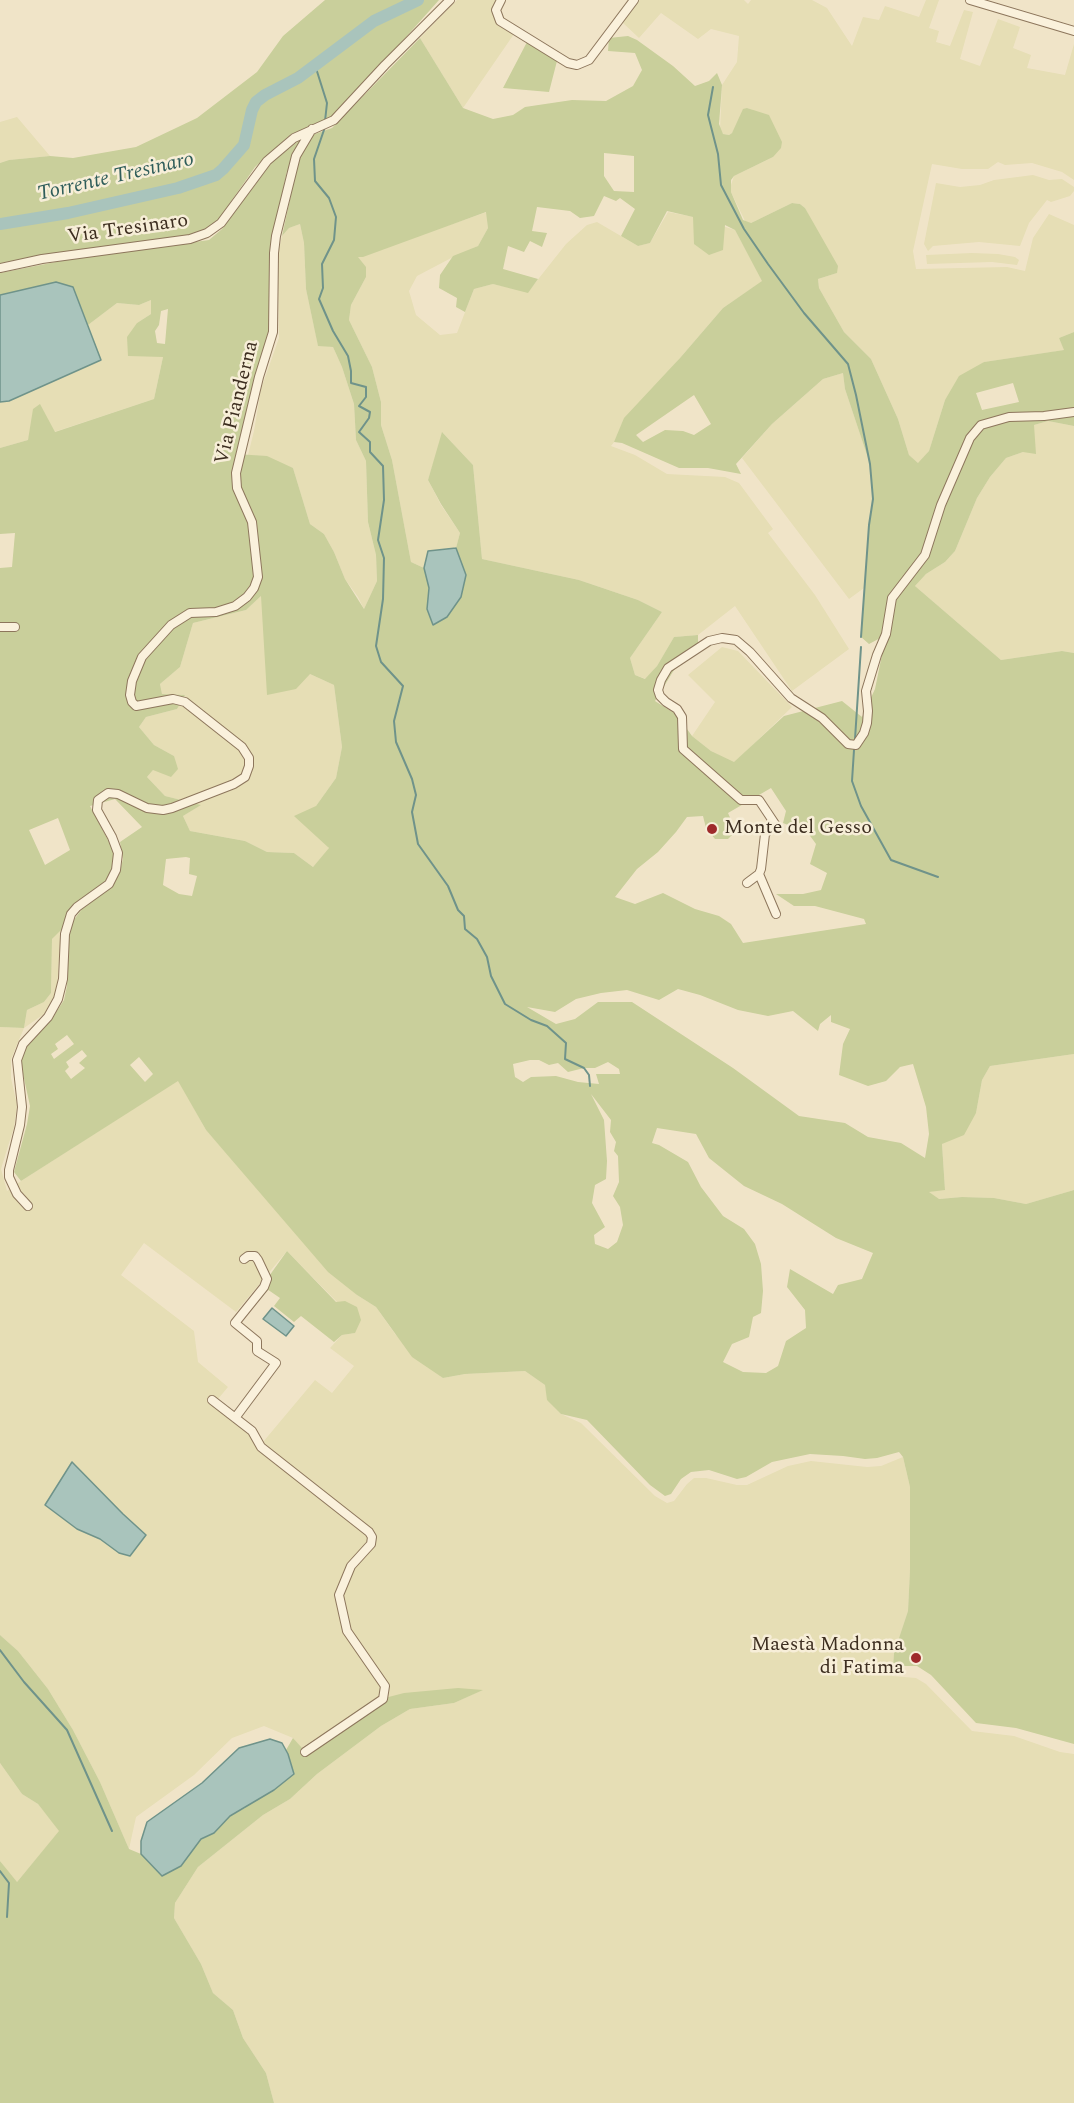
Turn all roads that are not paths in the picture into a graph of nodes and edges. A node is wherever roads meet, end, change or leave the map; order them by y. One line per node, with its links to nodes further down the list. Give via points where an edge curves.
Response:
1 (450, 0): 6 (street, Via Tresinaro, via 326,125)
2 (501, 0): 3 (street, via 496,10 500,21 577,65 589,60)
3 (634, 0)
4 (970, 0): 5 (street)
5 (1074, 31)
6 (312, 129): 7 (street, Via Tresinaro, via 267,160 221,224 207,233 190,239); 14 (street, Via Pianderna, via 296,156 276,236 273,332 236,473 237,488 252,522 258,577 247,597 235,606 216,612 190,613 171,625 142,657 130,695 136,706 173,699 185,702 242,747 249,766 245,777 234,784 172,808 147,808 118,794 108,793 98,800 97,810 118,853 117,870 109,884 71,914 58,999 48,1017 23,1044 17,1060 22,1107 9,1177 16,1194)
7 (0, 268)
8 (1074, 412): 11 (street, via 1009,417 981,425 970,438 941,505 925,555 892,598 886,634 866,692 867,723 856,745 848,744 822,718 791,698 736,640 709,641 668,668 658,690 682,717 683,749 741,800 763,803 775,824 765,834)
9 (0, 627): 10 (street)
10 (15, 627)
11 (759, 874): 12 (street); 13 (street)
12 (747, 882)
13 (776, 914)
14 (28, 1206)
15 (244, 1259): 17 (street, via 255,1256 267,1279 235,1323 257,1341 257,1351 276,1363)
16 (212, 1400): 17 (street)
17 (234, 1418): 18 (street, via 252,1431 261,1447 372,1538 351,1566 339,1594 347,1631 385,1686 383,1699)
18 (305, 1752)

